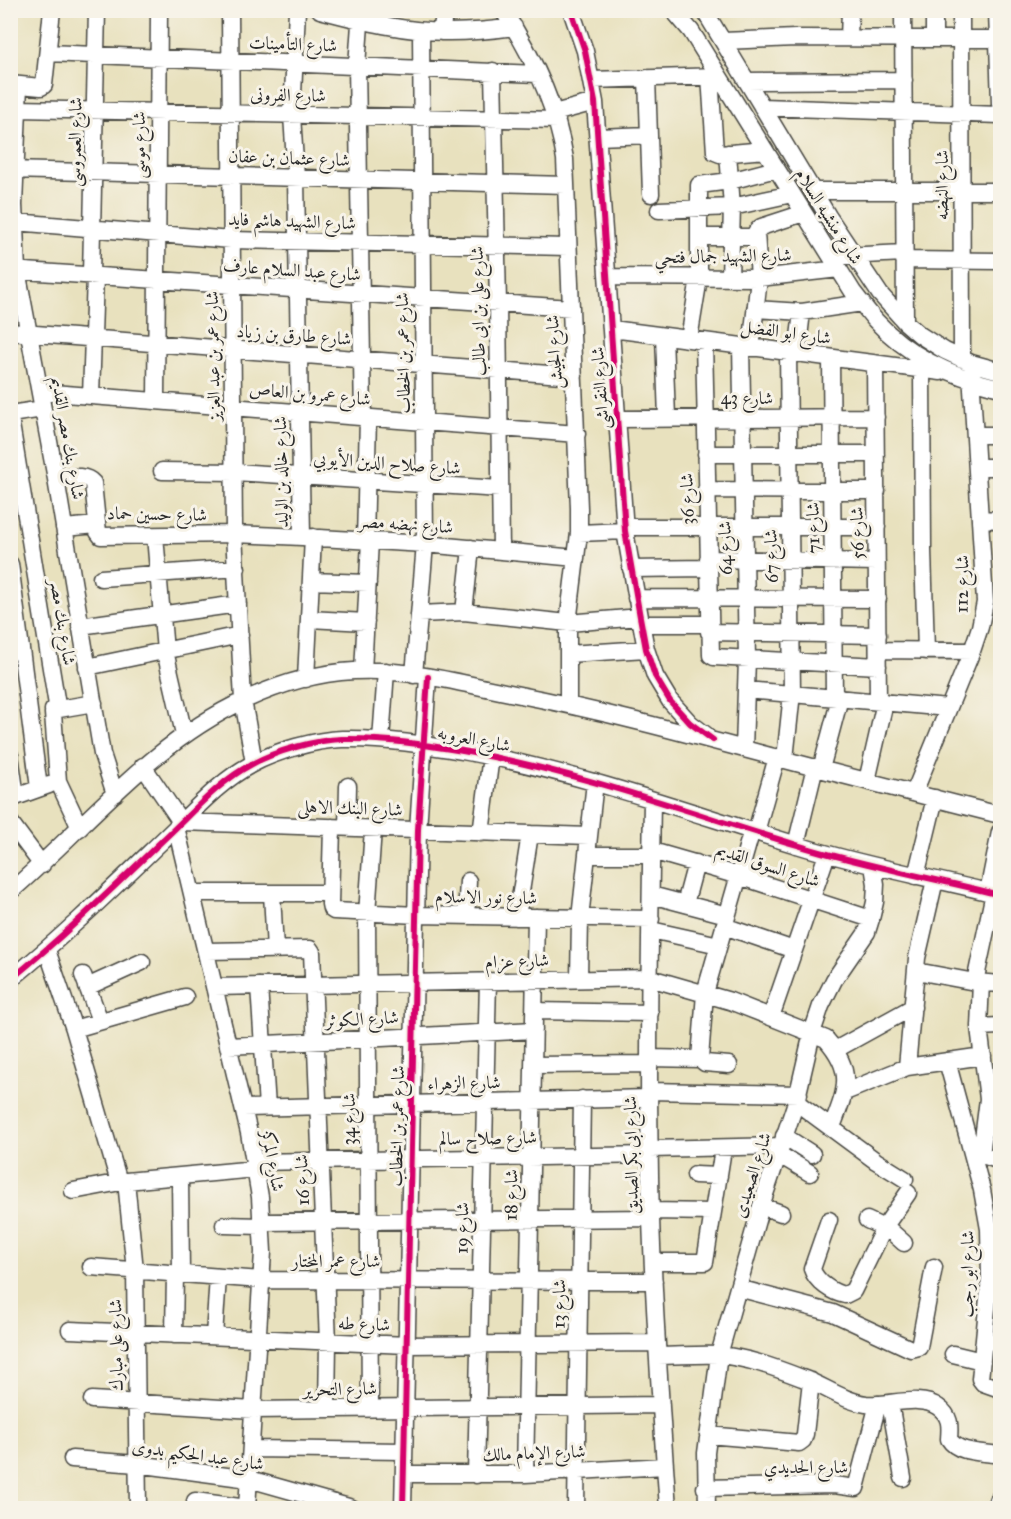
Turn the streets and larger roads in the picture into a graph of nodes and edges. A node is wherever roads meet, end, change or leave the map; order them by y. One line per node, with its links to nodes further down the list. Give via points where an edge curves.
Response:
1 (52, 10): 27 (street)
2 (97, 10): 28 (street, شارع العمروسى)
3 (159, 10): 29 (street, شارع موسى)
4 (230, 10): 30 (street, شارع عمر بن عبد العزيز)
5 (297, 10): 31 (street, شارع خالد بن الوليد)
6 (320, 10): 16 (street)
7 (445, 10): 20 (street)
8 (503, 10): 18 (street, شارع الجيش)
9 (571, 10): 38 (street, شارع النقراشى)
10 (849, 10): 21 (street)
11 (903, 10): 22 (street)
12 (934, 10): 23 (street)
13 (961, 10): 24 (street, شارع النهضه)
14 (712, 11): 15 (street); 25 (street, شارع منشيه السلام)
15 (676, 13): 36 (street, شارع منشيه السلام)
16 (360, 15): 19 (street); 32 (street)
17 (998, 15): 26 (street)
18 (514, 27): 20 (street); 35 (street, شارع الجيش)
19 (421, 31): 20 (street); 33 (street, شارع عمر بن الخطاب)
20 (441, 32)
21 (849, 38): 22 (street); 25 (street)
22 (904, 39): 23 (street); 39 (street)
23 (934, 39): 24 (street)
24 (961, 39): 26 (street); 51 (street, شارع النهضه)
25 (723, 41): 40 (street, شارع منشيه السلام)
26 (999, 48): 42 (street)
27 (48, 53): 28 (street, شارع التأمينات); 41 (street, via 44,85)
28 (96, 55): 29 (street, شارع التأمينات); 47 (street, شارع العمروسى)
29 (159, 58): 30 (street, شارع التأمينات); 48 (street, شارع موسى)
30 (230, 61): 31 (street, شارع التأمينات); 50 (street, شارع عمر بن عبد العزيز)
31 (293, 63): 32 (street, شارع التأمينات); 52 (street, شارع خالد بن الوليد)
32 (357, 66): 33 (street, شارع التأمينات); 54 (street)
33 (422, 68): 34 (street, شارع التأمينات); 56 (street, شارع عمر بن الخطاب)
34 (493, 71): 35 (street, شارع التأمينات); 57 (street, شارع على بن ابى طالب)
35 (537, 74): 55 (street, شارع الجيش)
36 (714, 76): 37 (street); 61 (street, شارع منشيه السلام); 62 (street, via 714,149 720,154)
37 (647, 78): 38 (street); 58 (street)
38 (591, 80): 43 (street, شارع النقراشى)
39 (904, 80): 40 (street); 49 (street)
40 (747, 81): 45 (street, شارع منشيه السلام)
41 (15, 85): 46 (street, شارع بنك مصر القديم)
42 (1000, 94): 44 (street)
43 (595, 102): 55 (street, شارع الفرونى); 59 (street, شارع النقراشى)
44 (1000, 104)
45 (762, 107): 49 (street); 75 (street, شارع منشيه السلام)
46 (15, 110): 47 (street, شارع الفرونى); 60 (street, شارع بنك مصر القديم)
47 (95, 110): 48 (street, شارع الفرونى); 65 (street, شارع العمروسى)
48 (159, 112): 50 (street, شارع الفرونى); 66 (street, شارع موسى)
49 (904, 112): 51 (street); 76 (street)
50 (231, 113): 52 (street, شارع الفرونى); 67 (street, شارع عمر بن عبد العزيز)
51 (961, 114): 53 (street); 77 (street, شارع النهضه)
52 (292, 115): 54 (street, شارع الفرونى); 68 (street, شارع خالد بن الوليد)
53 (1000, 115)
54 (358, 116): 56 (street, شارع الفرونى); 69 (street)
55 (556, 116): 57 (street, شارع الفرونى); 73 (street, شارع الجيش)
56 (422, 117): 57 (street, شارع الفرونى); 70 (street, شارع عمر بن الخطاب)
57 (494, 119): 72 (street, شارع على بن ابى طالب)
58 (649, 135): 59 (street); 78 (street)
59 (598, 137): 104 (street, شارع النقراشى)
60 (14, 140): 64 (street, شارع بنك مصر القديم)
61 (765, 150): 62 (street); 63 (street, شارع منشيه السلام)
62 (728, 153): 71 (street)
63 (776, 169): 71 (street); 79 (street, شارع منشيه السلام)
64 (13, 170): 65 (street, شارع عثمان بن عفان); 80 (street, شارع بنك مصر القديم)
65 (93, 172): 66 (street, شارع عثمان بن عفان); 86 (street, شارع العمروسى)
66 (158, 174): 67 (street, شارع عثمان بن عفان); 87 (street, شارع موسى)
67 (231, 176): 68 (street, شارع عثمان بن عفان); 91 (street, شارع عمر بن عبد العزيز)
68 (296, 178): 69 (street, شارع عثمان بن عفان); 92 (street, شارع خالد بن الوليد)
69 (359, 180): 70 (street, شارع عثمان بن عفان); 93 (street)
70 (422, 181): 72 (street, شارع عثمان بن عفان); 94 (street, شارع عمر بن الخطاب)
71 (730, 181): 81 (street); 82 (street, شارع 36, via 699,185)
72 (495, 183): 73 (street, شارع عثمان بن عفان); 95 (street, شارع على بن ابى طالب)
73 (566, 185): 96 (street, شارع الجيش)
74 (1000, 190): 77 (street)
75 (813, 191): 76 (street); 97 (street, شارع منشيه السلام)
76 (904, 191): 77 (street); 98 (street)
77 (961, 191): 99 (street, شارع النهضه)
78 (651, 194)
79 (792, 194): 81 (street); 84 (street, شارع منشيه السلام)
80 (12, 205): 85 (street, شارع بنك مصر القديم)
81 (732, 207): 82 (street); 89 (street)
82 (699, 208): 83 (street); 88 (street, شارع 36)
83 (659, 210)
84 (804, 213): 90 (street, via 760,226); 101 (street, شارع منشيه السلام)
85 (15, 222): 86 (street, شارع الشهيد هاشم فايد); 102 (street, شارع بنك مصر القديم)
86 (92, 228): 87 (street, شارع الشهيد هاشم فايد); 103 (street, شارع العمروسى)
87 (158, 234): 91 (street, شارع الشهيد هاشم فايد); 108 (street, شارع موسى)
88 (699, 237): 89 (street); 105 (street, شارع 36)
89 (731, 237): 90 (street); 106 (street)
90 (756, 237): 107 (street, شارع 64)
91 (231, 240): 92 (street, شارع الشهيد هاشم فايد); 109 (street, شارع عمر بن عبد العزيز)
92 (297, 241): 93 (street, شارع الشهيد هاشم فايد); 110 (street, شارع خالد بن الوليد)
93 (361, 243): 94 (street, شارع الشهيد هاشم فايد); 111 (street)
94 (422, 244): 95 (street, شارع الشهيد هاشم فايد); 112 (street, شارع عمر بن الخطاب)
95 (497, 245): 96 (street, شارع الشهيد هاشم فايد); 114 (street, شارع على بن ابى طالب)
96 (568, 247): 115 (street, شارع الجيش)
97 (854, 255): 98 (street, شارع الشهيد جمال فتحي); 101 (street, شارع الشهيد جمال فتحي); 118 (street, شارع منشيه السلام)
98 (904, 257): 99 (street, شارع الشهيد جمال فتحي); 118 (street)
99 (961, 261): 100 (street, شارع الشهيد جمال فتحي); 134 (street, شارع النهضه)
100 (1000, 261)
101 (835, 263): 107 (street, شارع الشهيد جمال فتحي); 113 (street, شارع منشيه السلام)
102 (14, 270): 103 (street, شارع عبد السلام عارف); 121 (street, شارع بنك مصر القديم)
103 (93, 275): 108 (street, شارع عبد السلام عارف); 123 (street, شارع العمروسى)
104 (608, 277): 105 (street, شارع الشهيد جمال فتحي); 119 (street, شارع النقراشى)
105 (699, 278): 106 (street, شارع الشهيد جمال فتحي); 124 (street, شارع 36)
106 (730, 278): 107 (street, شارع الشهيد جمال فتحي)
107 (759, 278): 116 (street, شارع 64)
108 (158, 280): 109 (street, شارع عبد السلام عارف); 125 (street, شارع موسى)
109 (231, 285): 110 (street, شارع عبد السلام عارف); 127 (street, شارع عمر بن عبد العزيز)
110 (298, 290): 111 (street, شارع عبد السلام عارف); 129 (street, شارع خالد بن الوليد)
111 (362, 294): 112 (street, شارع عبد السلام عارف); 131 (street)
112 (422, 298): 114 (street, شارع عبد السلام عارف); 132 (street, شارع عمر بن الخطاب)
113 (862, 303): 117 (street); 134 (street, شارع منشيه السلام, via 905,347 937,367)
114 (498, 304): 115 (street, شارع عبد السلام عارف); 135 (street, شارع على بن ابى طالب)
115 (571, 308): 138 (street, شارع الجيش)
116 (755, 309): 117 (street); 126 (street, شارع 64)
117 (802, 312): 128 (street, شارع 67)
118 (904, 322): 134 (street, شارع منشيه السلام)
119 (612, 329): 122 (street, شارع ابو الفضل); 155 (street, شارع النقراشى)
120 (10, 332): 121 (street, شارع طارق بن زياد)
121 (29, 334): 123 (street, شارع طارق بن زياد); 141 (street, شارع بنك مصر القديم)
122 (664, 336): 124 (street, شارع ابو الفضل); 154 (street)
123 (93, 339): 125 (street, شارع طارق بن زياد); 142 (street, شارع العمروسى)
124 (697, 340): 126 (street, شارع ابو الفضل); 148 (street, شارع 36)
125 (157, 344): 127 (street, شارع طارق بن زياد); 143 (street, شارع موسى)
126 (746, 347): 128 (street, شارع ابو الفضل); 149 (street, شارع 64)
127 (232, 350): 129 (street, شارع طارق بن زياد); 144 (street, شارع عمر بن عبد العزيز)
128 (792, 353): 130 (street, شارع ابو الفضل); 150 (street, شارع 67)
129 (299, 355): 131 (street, شارع طارق بن زياد); 146 (street, شارع خالد بن الوليد)
130 (831, 358): 133 (street, شارع ابو الفضل); 151 (street, شارع 71)
131 (363, 360): 132 (street, شارع طارق بن زياد); 153 (street)
132 (423, 364): 135 (street, شارع طارق بن زياد); 156 (street, شارع عمر بن الخطاب)
133 (875, 364): 136 (street, شارع ابو الفضل); 152 (street, شارع 56)
134 (962, 365): 136 (street, شارع ابو الفضل); 137 (street, شارع منشيه السلام); 139 (street, شارع منشيه السلام)
135 (499, 370): 138 (street, شارع طارق بن زياد); 157 (street, شارع على بن ابى طالب)
136 (922, 370): 234 (street)
137 (1000, 371)
138 (574, 376): 158 (street, شارع الجيش)
139 (972, 381): 140 (street, شارع منشيه السلام); 159 (street, شارع 112)
140 (1000, 388)
141 (40, 392): 142 (street, شارع عمرو بن العاص); 145 (street, شارع بنك مصر القديم)
142 (91, 396): 143 (street, شارع عمرو بن العاص)
143 (156, 401): 144 (street, شارع عمرو بن العاص)
144 (233, 407): 146 (street, شارع عمرو بن العاص); 169 (street, شارع عمر بن عبد العزيز)
145 (43, 409): 147 (street); 171 (street, شارع بنك مصر القديم)
146 (300, 412): 153 (street, شارع عمرو بن العاص); 170 (street, شارع خالد بن الوليد)
147 (10, 416): 253 (street, شارع بنك مصر, via 57,705)
148 (705, 417): 149 (street, شارع 43); 154 (street, شارع 43); 161 (street, شارع 36)
149 (742, 417): 150 (street, شارع 43); 162 (street, شارع 64)
150 (788, 417): 151 (street, شارع 43); 163 (street, شارع 67)
151 (831, 417): 152 (street, شارع 43); 164 (street, شارع 71)
152 (876, 417): 165 (street, شارع 56)
153 (366, 418): 156 (street, شارع عمرو بن العاص); 172 (street)
154 (667, 418): 155 (street, شارع 43)
155 (618, 419): 189 (street, شارع النقراشى)
156 (424, 423): 157 (street, شارع عمرو بن العاص); 173 (street, شارع عمر بن الخطاب)
157 (500, 429): 158 (street, شارع عمرو بن العاص); 174 (street, شارع على بن ابى طالب)
158 (577, 434): 190 (street, شارع الجيش)
159 (975, 435): 160 (street); 166 (street, شارع 112)
160 (1000, 435)
161 (706, 454): 162 (street); 175 (street, شارع 36)
162 (743, 454): 163 (street); 176 (street, شارع 64)
163 (789, 454): 164 (street); 177 (street, شارع 67)
164 (832, 454): 165 (street); 178 (street, شارع 71)
165 (876, 454): 179 (street, شارع 56)
166 (977, 467): 167 (street); 180 (street, شارع 112)
167 (1000, 467)
168 (162, 471): 169 (street, شارع صلاح الدين الأيوبي)
169 (234, 472): 170 (street, شارع صلاح الدين الأيوبي); 191 (street, شارع عمر بن عبد العزيز)
170 (301, 477): 172 (street, شارع صلاح الدين الأيوبي); 193 (street, شارع خالد بن الوليد)
171 (56, 479): 182 (street, شارع حسين حماد, via 91,479); 188 (street, شارع بنك مصر القديم)
172 (366, 481): 173 (street, شارع صلاح الدين الأيوبي); 194 (street)
173 (424, 484): 174 (street, شارع صلاح الدين الأيوبي); 195 (street, شارع عمر بن الخطاب)
174 (500, 489): 197 (street, شارع على بن ابى طالب)
175 (706, 490): 176 (street); 185 (street, شارع 36)
176 (744, 490): 177 (street); 186 (street, شارع 64)
177 (789, 491): 178 (street); 187 (street, شارع 67)
178 (832, 491): 179 (street); 183 (street, شارع 71)
179 (877, 492): 184 (street, شارع 56)
180 (980, 519): 181 (street); 235 (street, شارع 112, via 985,603)
181 (1000, 520)
182 (97, 525): 188 (street); 192 (street, شارع حسين حماد, via 101,536)
183 (832, 526): 184 (street); 187 (street); 201 (street, شارع 71)
184 (877, 526): 202 (street, شارع 56)
185 (707, 527): 186 (street); 189 (street); 204 (street, شارع 36)
186 (744, 527): 187 (street); 199 (street, شارع 64)
187 (790, 527): 200 (street, شارع 67)
188 (63, 528): 225 (street, شارع بنك مصر القديم)
189 (625, 529): 190 (street); 206 (street, شارع النقراشى)
190 (579, 533): 198 (street, شارع الجيش)
191 (234, 534): 192 (street, شارع حسين حماد); 193 (street, شارع نهضه مصر); 205 (street, شارع عمر بن عبد العزيز)
192 (155, 536): 207 (street)
193 (308, 537): 194 (street, شارع نهضه مصر); 209 (street, شارع خالد بن الوليد)
194 (368, 541): 195 (street, شارع نهضه مصر); 210 (street)
195 (425, 544): 196 (street, شارع نهضه مصر); 219 (street, شارع عمر بن الخطاب)
196 (471, 548): 197 (street, شارع نهضه مصر); 218 (street)
197 (501, 551): 198 (street, شارع نهضه مصر)
198 (576, 558): 224 (street, شارع الجيش)
199 (745, 560): 200 (street); 204 (street); 213 (street, شارع 64)
200 (790, 561): 201 (street); 214 (street, شارع 67)
201 (833, 561): 202 (street); 215 (street, شارع 71)
202 (877, 562): 216 (street, شارع 56)
203 (10, 564): 269 (street)
204 (708, 564): 206 (street); 212 (street, شارع 36)
205 (237, 568): 207 (street); 217 (street, شارع عمر بن عبد العزيز)
206 (631, 569): 211 (street, شارع النقراشى)
207 (159, 574): 208 (street); 220 (street)
208 (101, 578)
209 (311, 581): 210 (street); 221 (street, شارع خالد بن الوليد)
210 (368, 583): 223 (street)
211 (636, 598): 212 (street); 222 (street, شارع النقراشى)
212 (708, 598): 213 (street); 226 (street, شارع 36)
213 (746, 598): 214 (street); 227 (street, شارع 64)
214 (791, 599): 215 (street); 228 (street, شارع 67)
215 (833, 599): 216 (street); 229 (street, شارع 71)
216 (878, 599): 232 (street, شارع 56)
217 (238, 604): 220 (street); 230 (street, شارع عمر بن عبد العزيز)
218 (464, 612): 219 (street); 224 (street)
219 (419, 614): 243 (street, شارع عمر بن الخطاب)
220 (162, 615): 225 (street); 233 (street)
221 (309, 619): 223 (street); 244 (street, شارع خالد بن الوليد)
222 (640, 621): 224 (street); 226 (street); 231 (street, شارع النقراشى)
223 (366, 622): 241 (street)
224 (568, 623): 236 (street, شارع الجيش)
225 (80, 626): 240 (street, شارع بنك مصر القديم)
226 (709, 628): 227 (street); 237 (street, شارع 36, via 711,655)
227 (746, 632): 228 (street); 237 (street, شارع 64)
228 (791, 633): 229 (street); 238 (street, شارع 67)
229 (833, 634): 232 (street); 239 (street, شارع 71)
230 (240, 635): 233 (street); 248 (street, شارع عمر بن عبد العزيز)
231 (646, 649): 236 (street); 256 (street, شارع النقراشى, via 670,701)
232 (878, 650): 234 (street); 239 (street); 249 (street, شارع 56)
233 (165, 651): 240 (street); 254 (street)
234 (926, 651): 235 (street)
235 (972, 651): 252 (street, شارع 112)
236 (568, 654): 251 (street, شارع الجيش)
237 (747, 659): 238 (street); 245 (street, شارع 64)
238 (792, 662): 239 (street); 246 (street, شارع 67)
239 (834, 664): 247 (street, شارع 71)
240 (87, 667): 250 (street, شارع بنك مصر القديم)
241 (363, 671): 242 (street); 244 (street)
242 (386, 671): 243 (street); 255 (street)
243 (421, 676): 251 (street); 257 (street, شارع عمر بن الخطاب)
244 (306, 679): 248 (street)
245 (746, 690): 246 (street); 258 (street, شارع 64)
246 (792, 693): 247 (street); 261 (street, شارع 67)
247 (837, 698): 249 (street); 264 (street, شارع 71)
248 (243, 700): 254 (street); 262 (street, شارع عمر بن عبد العزيز)
249 (882, 702): 252 (street); 265 (street, شارع 56)
250 (94, 703): 253 (street); 271 (street, شارع بنك مصر القديم, via 102,754)
251 (568, 704): 256 (street)
252 (948, 708): 270 (street, شارع 112)
253 (53, 710): 266 (street, شارع بنك مصر)
254 (184, 734): 263 (street)
255 (381, 740): 257 (street, شارع العروبه); 262 (street, شارع العروبه, via 339,739 299,746)
256 (713, 740): 258 (street)
257 (422, 744): 260 (street, شارع العروبه); 281 (street, شارع عمر بن الخطاب)
258 (744, 748): 261 (street)
259 (10, 755): 272 (street)
260 (491, 756): 267 (street, شارع العروبه); 283 (street)
261 (781, 758): 264 (street); 282 (street, شارع 67)
262 (254, 763): 277 (street, شارع العروبه, via 204,799)
263 (143, 766): 271 (street); 277 (street)
264 (818, 768): 265 (street); 287 (street, شارع 71)
265 (867, 780): 270 (street)
266 (58, 781): 269 (street); 278 (street, شارع بنك مصر)
267 (595, 782): 274 (street, شارع العروبه); 286 (street)
268 (348, 786): 279 (street)
269 (39, 788): 272 (street)
270 (914, 793): 273 (street)
271 (115, 794): 278 (street)
272 (13, 798)
273 (935, 798): 275 (street); 295 (street)
274 (652, 800): 282 (street, شارع العروبه); 288 (street, شارع ابى بكر الصديق)
275 (1000, 815)
276 (10, 822): 292 (street)
277 (179, 825): 279 (street, شارع البنك الاهلى); 299 (street, شارع المركز); 316 (street, شارع العروبه)
278 (80, 828): 292 (street)
279 (340, 828): 280 (street, شارع البنك الاهلى); 301 (street)
280 (373, 829): 281 (street, شارع البنك الاهلى); 306 (street, شارع 34)
281 (418, 830): 283 (street, شارع البنك الاهلى); 307 (street, شارع عمر بن الخطاب)
282 (754, 831): 287 (street, شارع العروبه); 294 (street, شارع 67)
283 (481, 832): 285 (street, شارع البنك الاهلى)
284 (1000, 832): 302 (street)
285 (530, 834): 286 (street, شارع البنك الاهلى); 309 (street)
286 (589, 836): 290 (street)
287 (796, 845): 289 (street, شارع العروبه)
288 (651, 853): 290 (street, شارع السوق القديم); 291 (street, شارع السوق القديم); 303 (street, شارع ابى بكر الصديق)
289 (827, 854): 293 (street, شارع العروبه); 304 (street)
290 (587, 855): 311 (street)
291 (696, 863): 294 (street, شارع السوق القديم); 305 (street)
292 (42, 865): 298 (street)
293 (873, 866): 295 (street, شارع العروبه); 312 (street, شارع الصعيدى, via 876,884)
294 (739, 876): 304 (street, شارع السوق القديم); 313 (street, شارع 67)
295 (916, 876): 296 (street, شارع العروبه)
296 (935, 880): 302 (street, شارع العروبه); 321 (street)
297 (468, 881): 308 (street)
298 (10, 892)
299 (192, 892): 300 (street); 319 (street, شارع المركز)
300 (272, 893): 301 (street); 317 (street)
301 (330, 893): 306 (street, شارع نور الاسلام, via 334,911)
302 (994, 893): 327 (street)
303 (651, 895): 305 (street); 314 (street, شارع ابى بكر الصديق)
304 (812, 900): 312 (street, شارع السوق القديم); 318 (street)
305 (686, 904): 313 (street)
306 (367, 914): 307 (street, شارع نور الاسلام); 328 (street, شارع 34)
307 (417, 915): 308 (street, شارع نور الاسلام); 329 (street, شارع عمر بن الخطاب)
308 (466, 916): 309 (street, شارع نور الاسلام)
309 (517, 917): 310 (street, شارع نور الاسلام)
310 (536, 917): 311 (street, شارع نور الاسلام); 325 (street, شارع 18)
311 (580, 918): 314 (street, شارع نور الاسلام); 323 (street)
312 (871, 919): 346 (street, شارع الصعيدى, via 867,932 834,980)
313 (726, 921): 315 (street, شارع 67); 318 (street)
314 (651, 924): 315 (street, شارع نور الاسلام); 322 (street, شارع ابى بكر الصديق)
315 (719, 945): 334 (street, شارع 67)
316 (47, 950): 324 (street, شارع العروبه); 343 (street, شارع على مبارك)
317 (275, 950): 319 (street); 332 (street, شارع 16, via 311,950)
318 (794, 950): 339 (street)
319 (206, 951): 333 (street, شارع المركز)
320 (142, 962): 340 (street, via 85,981)
321 (916, 971): 327 (street); 336 (street)
322 (650, 978): 323 (street, شارع عزام); 334 (street, شارع عزام); 338 (street, شارع ابى بكر الصديق)
323 (579, 979): 325 (street, شارع عزام)
324 (10, 980)
325 (535, 980): 326 (street, شارع عزام); 337 (street, شارع 18)
326 (488, 981): 329 (street, شارع عزام); 345 (street, شارع 19)
327 (978, 982): 330 (street); 342 (street)
328 (368, 984): 329 (street, شارع عزام); 332 (street, شارع عزام); 348 (street, شارع 34)
329 (415, 984): 347 (street, شارع عمر بن الخطاب)
330 (1000, 984)
331 (259, 986): 332 (street, شارع عزام); 333 (street, شارع عزام); 350 (street)
332 (314, 986): 349 (street, شارع 16)
333 (214, 987): 351 (street, شارع المركز)
334 (705, 993): 339 (street, شارع عزام); 354 (street, شارع 67)
335 (185, 997): 340 (street)
336 (913, 1007): 352 (street); 359 (street)
337 (535, 1011): 338 (street); 344 (street, شارع 18)
338 (650, 1013): 355 (street, شارع ابى بكر الصديق)
339 (771, 1017): 346 (street, شارع عزام)
340 (100, 1022): 343 (street)
341 (1000, 1026): 342 (street)
342 (979, 1027): 353 (street)
343 (74, 1029): 389 (street, شارع على مبارك)
344 (534, 1030): 345 (street, شارع الكوثر); 357 (street, شارع 18)
345 (486, 1032): 347 (street, شارع الكوثر); 365 (street, شارع 19)
346 (812, 1033): 352 (street, شارع عزام, via 826,1039); 362 (street, شارع الصعيدى)
347 (414, 1036): 348 (street, شارع الكوثر); 366 (street, شارع عمر بن الخطاب)
348 (369, 1038): 349 (street, شارع الكوثر); 367 (street, شارع 34)
349 (316, 1041): 350 (street, شارع الكوثر); 368 (street, شارع 16)
350 (262, 1044): 351 (street, شارع الكوثر); 369 (street)
351 (228, 1046): 370 (street, شارع المركز)
352 (835, 1050): 360 (street, via 845,1076)
353 (983, 1056): 356 (street); 375 (street, via 988,1099)
354 (700, 1059): 355 (street); 358 (street)
355 (649, 1061): 357 (street); 361 (street, شارع ابى بكر الصديق)
356 (947, 1061): 359 (street); 375 (street, شارع ابو رجب)
357 (534, 1065): 364 (street, شارع 18)
358 (729, 1065)
359 (907, 1067): 360 (street)
360 (845, 1092): 371 (street)
361 (649, 1094): 362 (street, شارع الزهراء); 363 (street, شارع الزهراء); 374 (street, شارع ابى بكر الصديق)
362 (798, 1098): 371 (street); 372 (street, شارع الصعيدى)
363 (582, 1099): 364 (street, شارع الزهراء); 377 (street, شارع 13)
364 (533, 1101): 365 (street, شارع الزهراء); 378 (street, شارع 18)
365 (485, 1102): 366 (street, شارع الزهراء); 379 (street, شارع 19)
366 (412, 1104): 367 (street, شارع الزهراء); 380 (street, شارع عمر بن الخطاب)
367 (369, 1105): 368 (street, شارع الزهراء); 381 (street, شارع 34)
368 (318, 1106): 369 (street, شارع الزهراء); 382 (street, شارع 16)
369 (267, 1107): 370 (street, شارع الزهراء)
370 (243, 1108): 384 (street, شارع المركز)
371 (832, 1127): 406 (street, via 906,1186)
372 (781, 1146): 373 (street, شارع صلاح سالم); 376 (street); 385 (street); 391 (street, شارع الصعيدى)
373 (723, 1149): 374 (street, شارع صلاح سالم); 388 (street)
374 (650, 1152): 377 (street, شارع صلاح سالم); 395 (street, شارع ابى بكر الصديق)
375 (976, 1153): 383 (street); 392 (street, شارع ابو رجب)
376 (812, 1154)
377 (581, 1156): 378 (street, شارع صلاح سالم); 397 (street, شارع 13)
378 (532, 1157): 379 (street, شارع صلاح سالم); 396 (street, شارع 18)
379 (483, 1158): 380 (street, شارع صلاح سالم); 399 (street, شارع 19)
380 (411, 1159): 381 (street, شارع صلاح سالم); 398 (street, شارع عمر بن الخطاب)
381 (369, 1160): 382 (street, شارع صلاح سالم); 403 (street, شارع 34)
382 (321, 1161): 384 (street, شارع صلاح سالم); 402 (street, شارع 16)
383 (1000, 1161)
384 (256, 1165): 387 (street, شارع صلاح سالم); 404 (street, شارع المركز)
385 (810, 1173)
386 (695, 1175): 388 (street)
387 (180, 1176): 389 (street, شارع صلاح سالم); 412 (street)
388 (718, 1176): 393 (street)
389 (123, 1181): 390 (street, شارع صلاح سالم); 411 (street, شارع على مبارك)
390 (73, 1191)
391 (761, 1206): 394 (street); 422 (street, شارع الصعيدى)
392 (993, 1208): 430 (street, شارع ابو رجب, via 989,1229)
393 (713, 1212): 395 (street); 408 (street, via 705,1262)
394 (781, 1213)
395 (651, 1215): 397 (street); 408 (street, شارع ابى بكر الصديق)
396 (531, 1219): 397 (street); 399 (street); 419 (street, شارع 18)
397 (580, 1219): 420 (street, شارع 13)
398 (410, 1220): 399 (street); 403 (street); 416 (street, شارع عمر بن الخطاب)
399 (482, 1220): 418 (street, شارع 19)
400 (829, 1220): 423 (street, via 812,1269 816,1278)
401 (867, 1220): 406 (street)
402 (323, 1221): 403 (street); 404 (street); 415 (street, شارع 16)
403 (369, 1221): 417 (street, شارع 34)
404 (262, 1224): 405 (street); 414 (street, شارع المركز)
405 (224, 1225)
406 (884, 1227): 407 (street); 423 (street, via 853,1291)
407 (904, 1243)
408 (653, 1262): 421 (street, شارع ابى بكر الصديق)
409 (91, 1267): 411 (street, شارع عمر المختار)
410 (934, 1267): 424 (street, via 919,1347 915,1349)
411 (135, 1270): 412 (street, شارع عمر المختار); 426 (street, شارع على مبارك)
412 (178, 1274): 413 (street, شارع عمر المختار); 427 (street)
413 (218, 1277): 414 (street, شارع عمر المختار); 428 (street)
414 (261, 1280): 415 (street, شارع عمر المختار); 429 (street, شارع المركز)
415 (326, 1280): 417 (street, شارع عمر المختار); 431 (street, شارع 16)
416 (409, 1280): 417 (street, شارع عمر المختار); 418 (street, شارع عمر المختار); 436 (street, شارع عمر بن الخطاب)
417 (369, 1281): 432 (street, شارع 34)
418 (480, 1281): 419 (street, شارع عمر المختار); 433 (street, شارع 19)
419 (529, 1281): 420 (street, شارع عمر المختار); 434 (street, شارع 18)
420 (579, 1281): 421 (street, شارع عمر المختار); 435 (street, شارع 13)
421 (654, 1281): 437 (street, شارع ابى بكر الصديق)
422 (738, 1288): 424 (street); 439 (street, شارع الصعيدى)
423 (840, 1294): 424 (street)
424 (827, 1312)
425 (70, 1330): 426 (street, شارع طه)
426 (135, 1333): 427 (street, شارع طه); 444 (street, شارع على مبارك)
427 (174, 1335): 428 (street, شارع طه)
428 (214, 1336): 429 (street, شارع طه)
429 (257, 1338): 431 (street, شارع طه); 453 (street, شارع المركز)
430 (992, 1341): 440 (street, شارع ابو رجب)
431 (328, 1342): 432 (street, شارع طه); 451 (street, شارع 16)
432 (370, 1343): 436 (street, شارع طه); 452 (street, شارع 34)
433 (479, 1344): 434 (street, شارع طه); 436 (street, شارع طه); 448 (street, شارع 19)
434 (528, 1344): 435 (street, شارع طه); 449 (street, شارع 18)
435 (578, 1344): 437 (street, شارع طه); 447 (street, شارع 13)
436 (407, 1345): 450 (street, شارع عمر بن الخطاب)
437 (657, 1350): 439 (street, شارع طه); 446 (street, شارع ابى بكر الصديق)
438 (953, 1354): 440 (street)
439 (719, 1355): 441 (street, شارع طه); 454 (street, شارع الصعيدى)
440 (982, 1361): 442 (street, شارع ابو رجب, via 980,1380)
441 (811, 1381): 445 (street, شارع طه, via 852,1401); 454 (street, via 805,1434 800,1443)
442 (1000, 1389)
443 (92, 1400): 444 (street, شارع التحرير)
444 (136, 1403): 453 (street, شارع التحرير); 459 (street, شارع على مبارك)
445 (884, 1404): 457 (street, شارع طه, via 926,1402 937,1406 951,1424 948,1439 952,1446); 465 (street); 467 (street, شارع الحديدي, via 856,1488)
446 (661, 1405): 447 (street, شارع التحرير); 460 (street, شارع ابى بكر الصديق)
447 (577, 1406): 449 (street, شارع التحرير); 461 (street, شارع 13)
448 (478, 1407): 449 (street, شارع التحرير); 450 (street, شارع التحرير); 464 (street, شارع 19)
449 (527, 1407): 463 (street, شارع 18)
450 (405, 1408): 452 (street, شارع التحرير); 456 (street, شارع عمر بن الخطاب)
451 (327, 1409): 452 (street, شارع التحرير); 453 (street, شارع التحرير)
452 (370, 1409)
453 (253, 1410): 455 (street, شارع المركز)
454 (708, 1435): 467 (street, شارع الصعيدى)
455 (251, 1449): 456 (street); 466 (street, شارع المركز)
456 (404, 1450): 462 (street, شارع عمر بن الخطاب)
457 (1000, 1455)
458 (72, 1459): 459 (street, شارع عبد الحكيم بدوى)
459 (137, 1464): 466 (street, شارع عبد الحكيم بدوى); 473 (street, شارع على مبارك)
460 (665, 1466): 461 (street, شارع الإمام مالك); 476 (street, شارع ابى بكر الصديق)
461 (577, 1472): 463 (street, شارع الإمام مالك); 475 (street, شارع 13)
462 (404, 1474): 464 (street, شارع الإمام مالك); 474 (street, شارع عمر بن الخطاب)
463 (525, 1474): 464 (street, شارع الإمام مالك)
464 (476, 1475)
465 (903, 1478)
466 (249, 1479): 470 (street, شارع عبد الحكيم بدوى); 471 (street, شارع المركز)
467 (705, 1488): 477 (street, شارع الصعيدى)
468 (1000, 1497): 478 (street)
469 (195, 1501): 471 (street)
470 (297, 1501): 472 (street, شارع عبد الحكيم بدوى)
471 (247, 1508)
472 (350, 1508)
473 (138, 1509)
474 (403, 1509)
475 (576, 1509)
476 (668, 1509)
477 (707, 1509)
478 (994, 1509)

